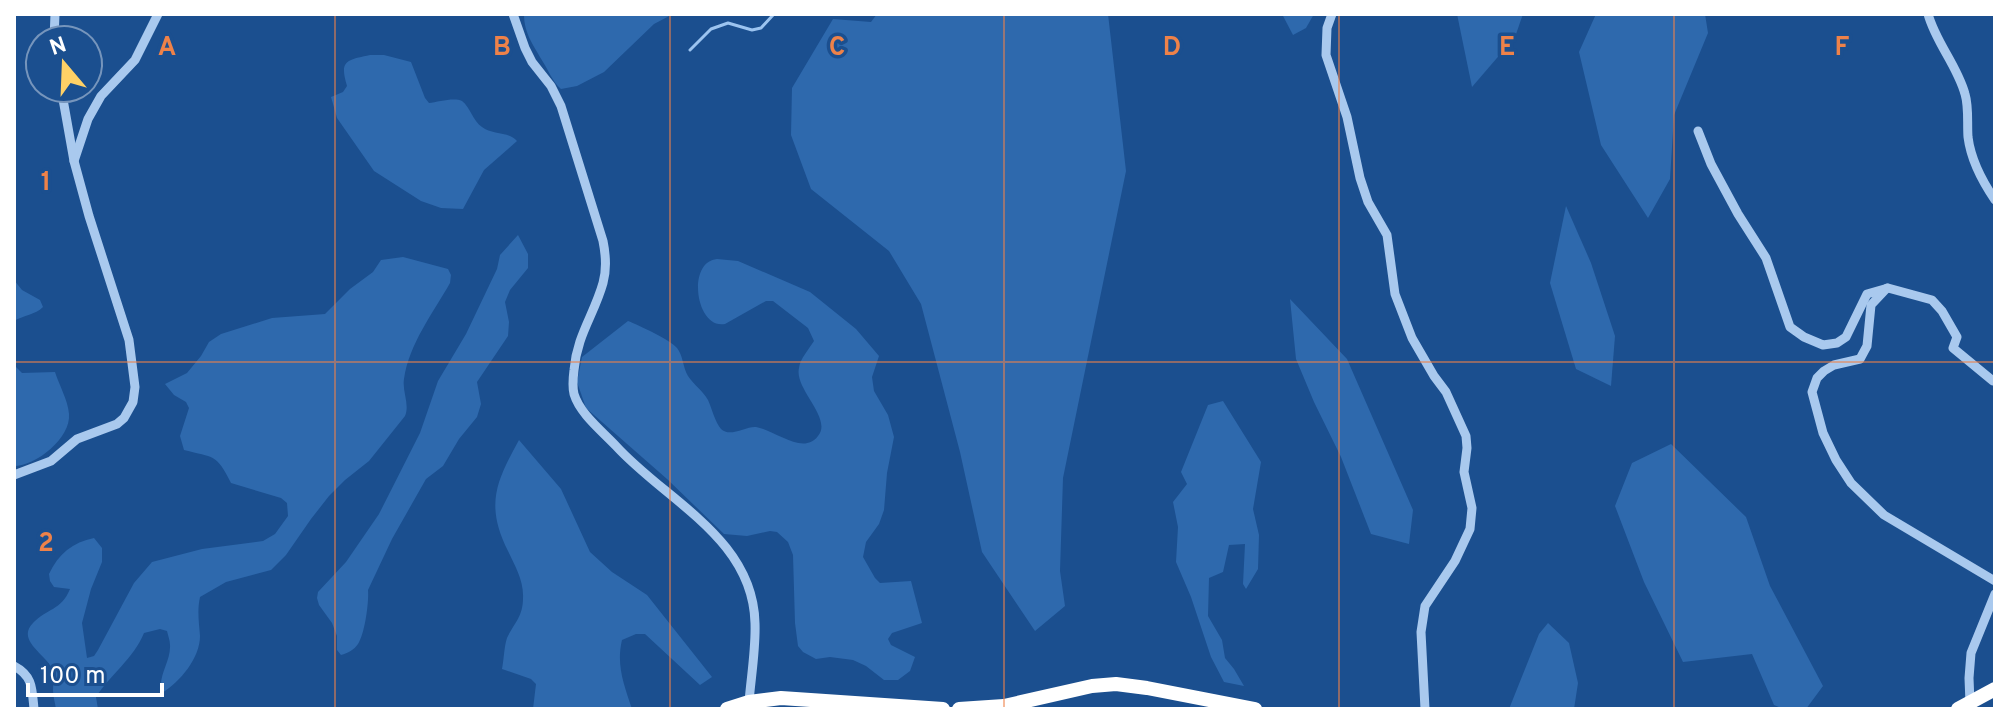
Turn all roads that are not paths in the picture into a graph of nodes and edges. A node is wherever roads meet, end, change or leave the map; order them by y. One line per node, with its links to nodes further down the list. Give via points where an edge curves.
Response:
1 (158, 14): 7 (street, via 135,60 101,96)
2 (513, 14): 16 (street, via 532,62 561,106 607,261 576,351 575,396 622,453 728,548 743,573 755,623)
3 (1332, 14): 23 (street, via 1326,55 1368,202 1387,235 1395,294 1412,338 1466,436 1470,529 1422,618)
4 (1928, 14): 8 (street, via 1966,96 1972,159)
5 (64, 104): 7 (street)
6 (1698, 131): 9 (street, via 1711,164 1766,258 1790,327 1823,345 1837,343 1846,337 1867,294)
7 (74, 161): 11 (street, via 129,340 133,402 117,424 77,439 51,461)
8 (1995, 200)
9 (1888, 288): 10 (street, via 1932,300 1957,337 1953,348); 12 (street, via 1871,305 1867,346 1860,359 1834,365 1817,378 1812,392 1823,433 1851,483 1884,515)
10 (1995, 381)
11 (14, 475)
12 (1995, 581)
13 (1995, 594): 17 (street, via 1971,653)
14 (14, 666): 18 (street, via 29,680)
15 (1995, 689): 17 (highway)
16 (749, 702): 19 (highway); 20 (highway, via 781,698)
17 (1964, 706)
18 (34, 709)
19 (727, 709)
20 (943, 709)
21 (959, 709): 22 (highway, via 1004,706 1116,684)
22 (1255, 709)
23 (1425, 709)

